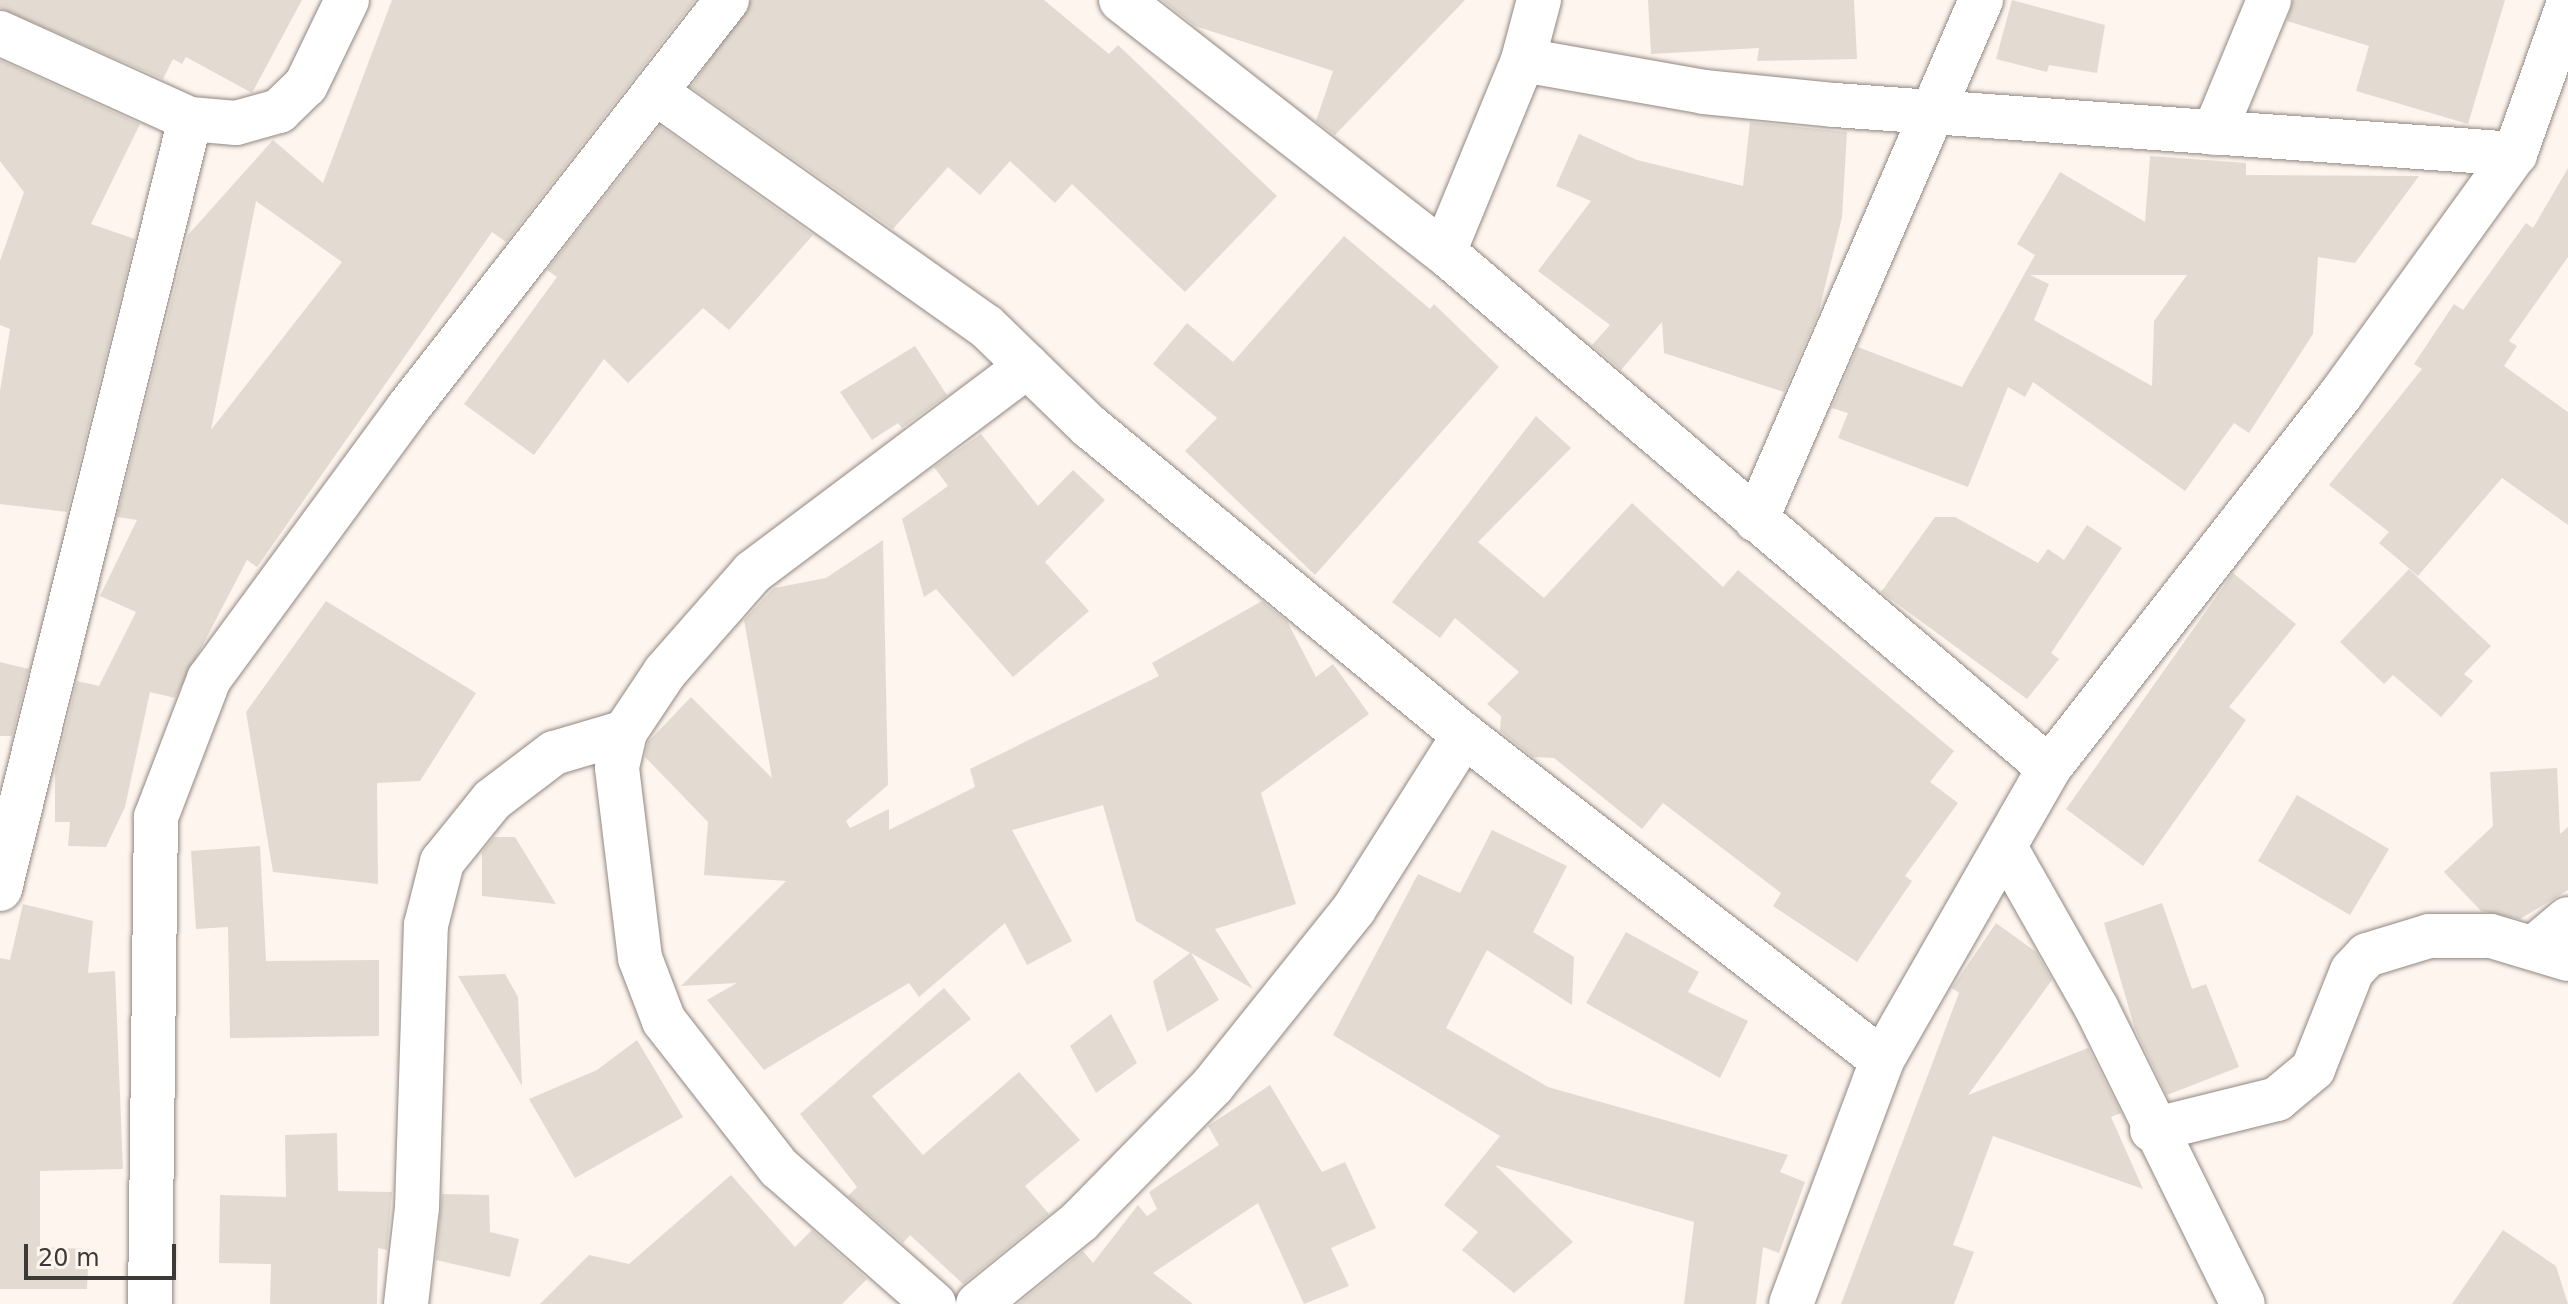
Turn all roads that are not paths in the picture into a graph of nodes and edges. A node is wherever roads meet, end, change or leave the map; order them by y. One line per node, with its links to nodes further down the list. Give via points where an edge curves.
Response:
1 (347, 0): 12 (street, via 306,85 279,111 236,123)
2 (727, 0): 10 (street)
3 (1121, 0): 15 (street)
4 (1539, 0): 9 (street)
5 (1981, 0): 11 (street)
6 (2269, 0): 13 (street)
7 (2568, 5): 14 (street)
8 (0, 33): 12 (street)
9 (1523, 60): 11 (street, via 1704,92); 15 (street)
10 (655, 92): 16 (street, via 774,182 921,278); 26 (street, via 209,679 177,755 156,817)
11 (1934, 110): 13 (street); 17 (street)
12 (190, 119): 22 (street)
13 (2214, 133): 14 (street)
14 (2515, 154): 20 (street, via 2341,394)
15 (1444, 252): 17 (street)
16 (1027, 366): 18 (street, via 753,572 665,672); 19 (street)
17 (1756, 520): 20 (street)
18 (625, 732): 27 (street, via 554,753 492,800 442,862 426,925 418,1194); 28 (street, via 617,767 625,863 640,958 664,1021 779,1168)
19 (1464, 735): 24 (street); 29 (street, via 1354,909 1213,1085 1080,1221)
20 (2049, 768): 21 (street)
21 (2005, 847): 24 (street); 25 (street, via 2096,1007)
22 (0, 889)
23 (2558, 941): 25 (street, via 2429,936 2367,955 2352,971 2313,1069 2277,1099)
24 (1882, 1060): 30 (street)
25 (2152, 1130): 31 (street)
26 (150, 1304)
27 (406, 1304)
28 (934, 1304)
29 (978, 1304)
30 (1791, 1304)
31 (2243, 1304)

